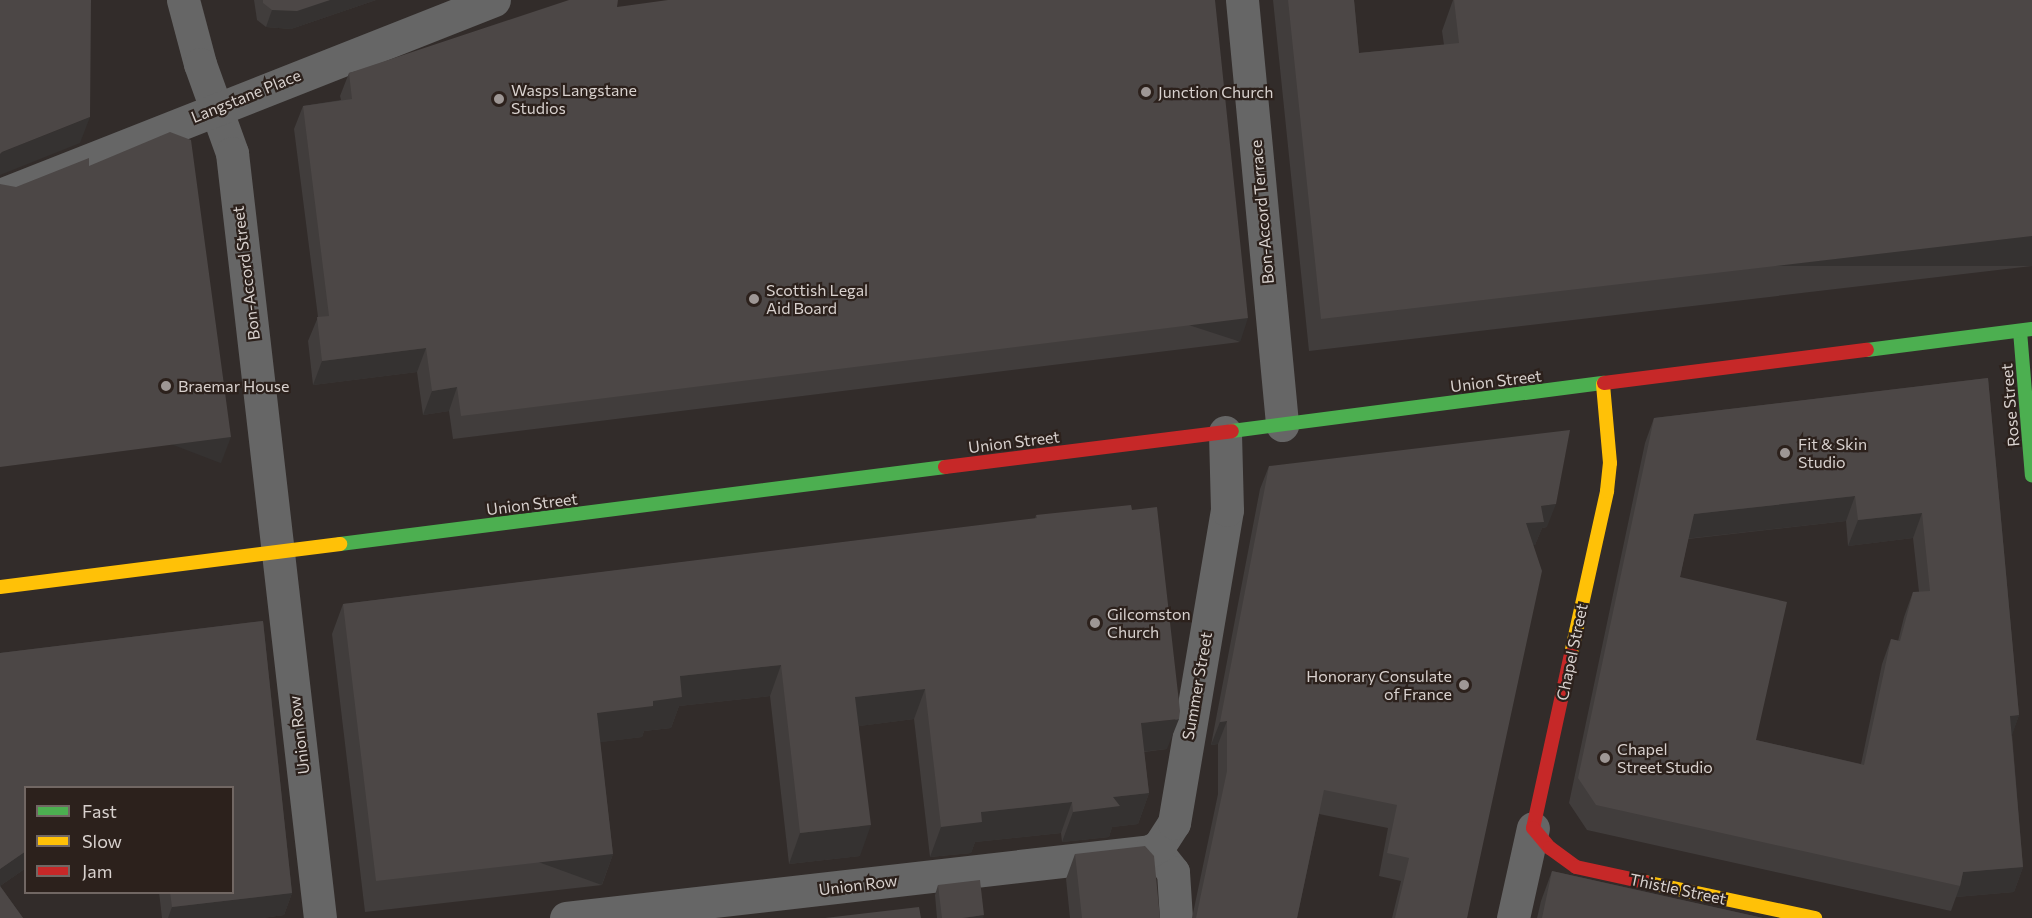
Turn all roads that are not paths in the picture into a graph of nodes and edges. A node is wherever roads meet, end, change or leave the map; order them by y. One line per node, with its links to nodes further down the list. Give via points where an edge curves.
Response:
1 (183, 0): 4 (street, Bon-Accord Street, via 200,64)
2 (494, 0): 4 (street, Langstane Place)
3 (1242, 0): 8 (street, Bon-Accord Terrace)
4 (217, 108): 5 (street, Langstane Place); 11 (street, Bon-Accord Street, via 232,153)
5 (0, 195)
6 (2026, 330): 7 (street, Union Street); 10 (street, Rose Street)
7 (1603, 384): 8 (street, Union Street); 13 (street, Chapel Street, via 1610,463 1607,491)
8 (1282, 425): 9 (street, Union Street)
9 (1225, 432): 11 (street, Union Street); 14 (street, Summer Street, via 1227,510 1174,823 1168,838)
10 (2032, 476)
11 (278, 553): 12 (street, Union Street); 17 (street, Union Row)
12 (0, 587)
13 (1533, 828): 15 (street, Thistle Street, via 1550,848); 16 (street, Chapel Street)
14 (1150, 852): 18 (street, Union Row); 19 (street, via 1161,857 1173,872)
15 (1576, 867): 16 (street, Thistle Street, via 1545,873); 20 (street, Thistle Street)
16 (1516, 905)
17 (320, 918)
18 (566, 918)
19 (1176, 918)
20 (1815, 918)

